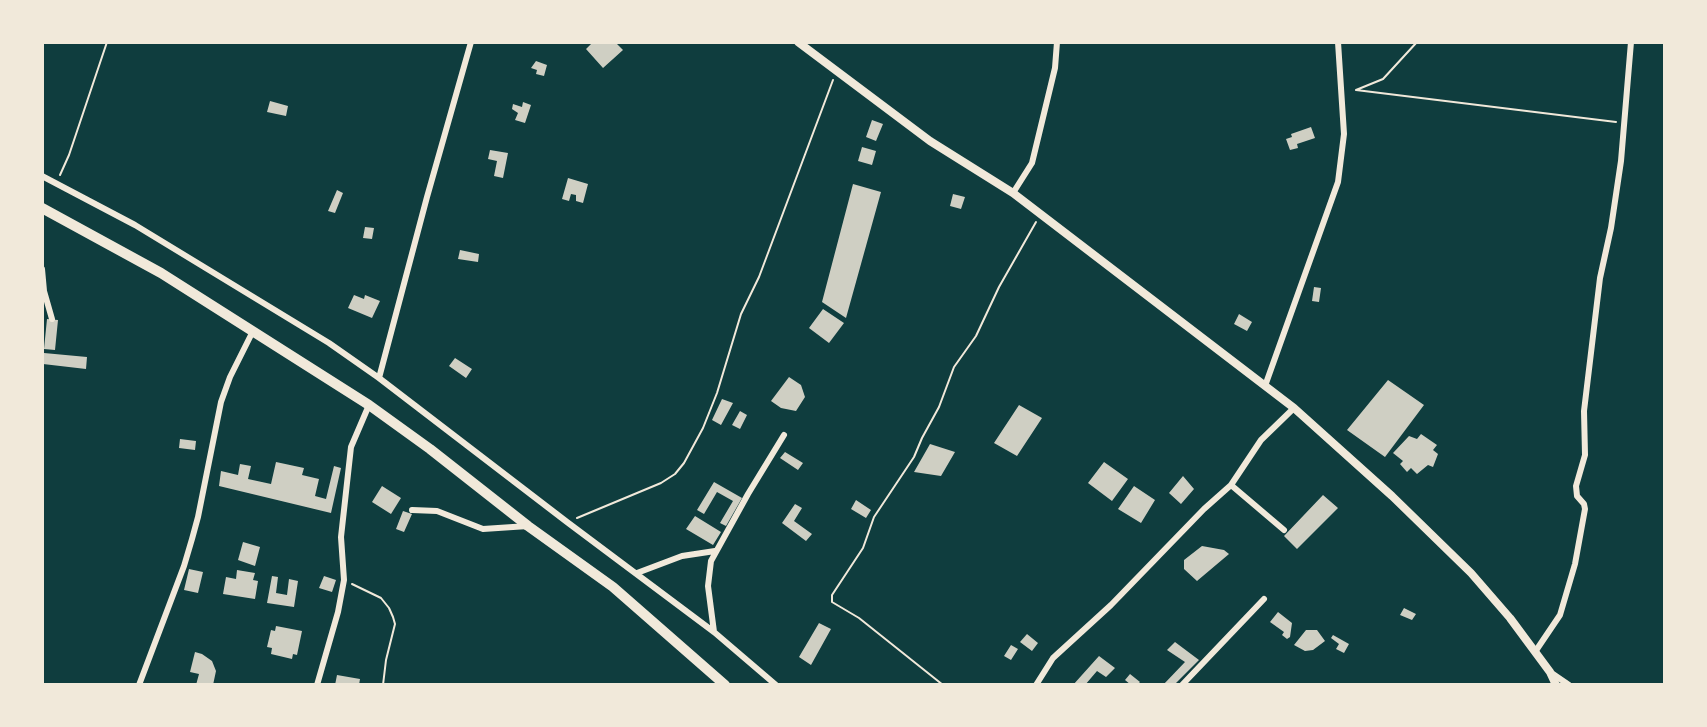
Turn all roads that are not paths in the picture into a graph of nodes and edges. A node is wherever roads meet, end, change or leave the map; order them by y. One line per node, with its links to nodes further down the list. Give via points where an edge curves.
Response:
1 (471, 42): 12 (street)
2 (798, 42): 7 (street, via 930,141)
3 (1057, 42): 7 (street, via 1055,68 1032,163)
4 (1338, 42): 13 (street, via 1344,134 1338,182)
5 (1631, 42): 25 (street, via 1620,171 1600,278 1584,411 1585,455 1576,489 1585,509 1560,615)
6 (42, 176): 12 (street, via 135,225)
7 (1013, 193): 13 (street)
8 (42, 208): 11 (highway, via 151,267)
9 (42, 269): 10 (street)
10 (52, 319)
11 (254, 331): 14 (highway); 27 (street, via 221,402 187,557)
12 (380, 378): 22 (street)
13 (1265, 386): 15 (street)
14 (369, 405): 19 (highway); 28 (street, via 351,447 341,537 344,580)
15 (1294, 408): 17 (street, via 1261,440); 25 (street, via 1471,573)
16 (784, 435): 21 (street)
17 (1231, 485): 20 (street); 31 (street, via 1053,658)
18 (412, 510): 19 (street, via 437,511 483,529)
19 (528, 526): 29 (highway, via 613,587)
20 (1284, 530)
21 (715, 551): 22 (street, via 682,556); 24 (street, via 708,586)
22 (637, 573): 24 (street)
23 (1264, 599): 32 (street)
24 (714, 632): 30 (street)
25 (1536, 652): 26 (street)
26 (1550, 672): 33 (street); 34 (street)
27 (139, 685)
28 (317, 685)
29 (725, 685)
30 (776, 685)
31 (1036, 685)
32 (1182, 685)
33 (1556, 685)
34 (1569, 685)

